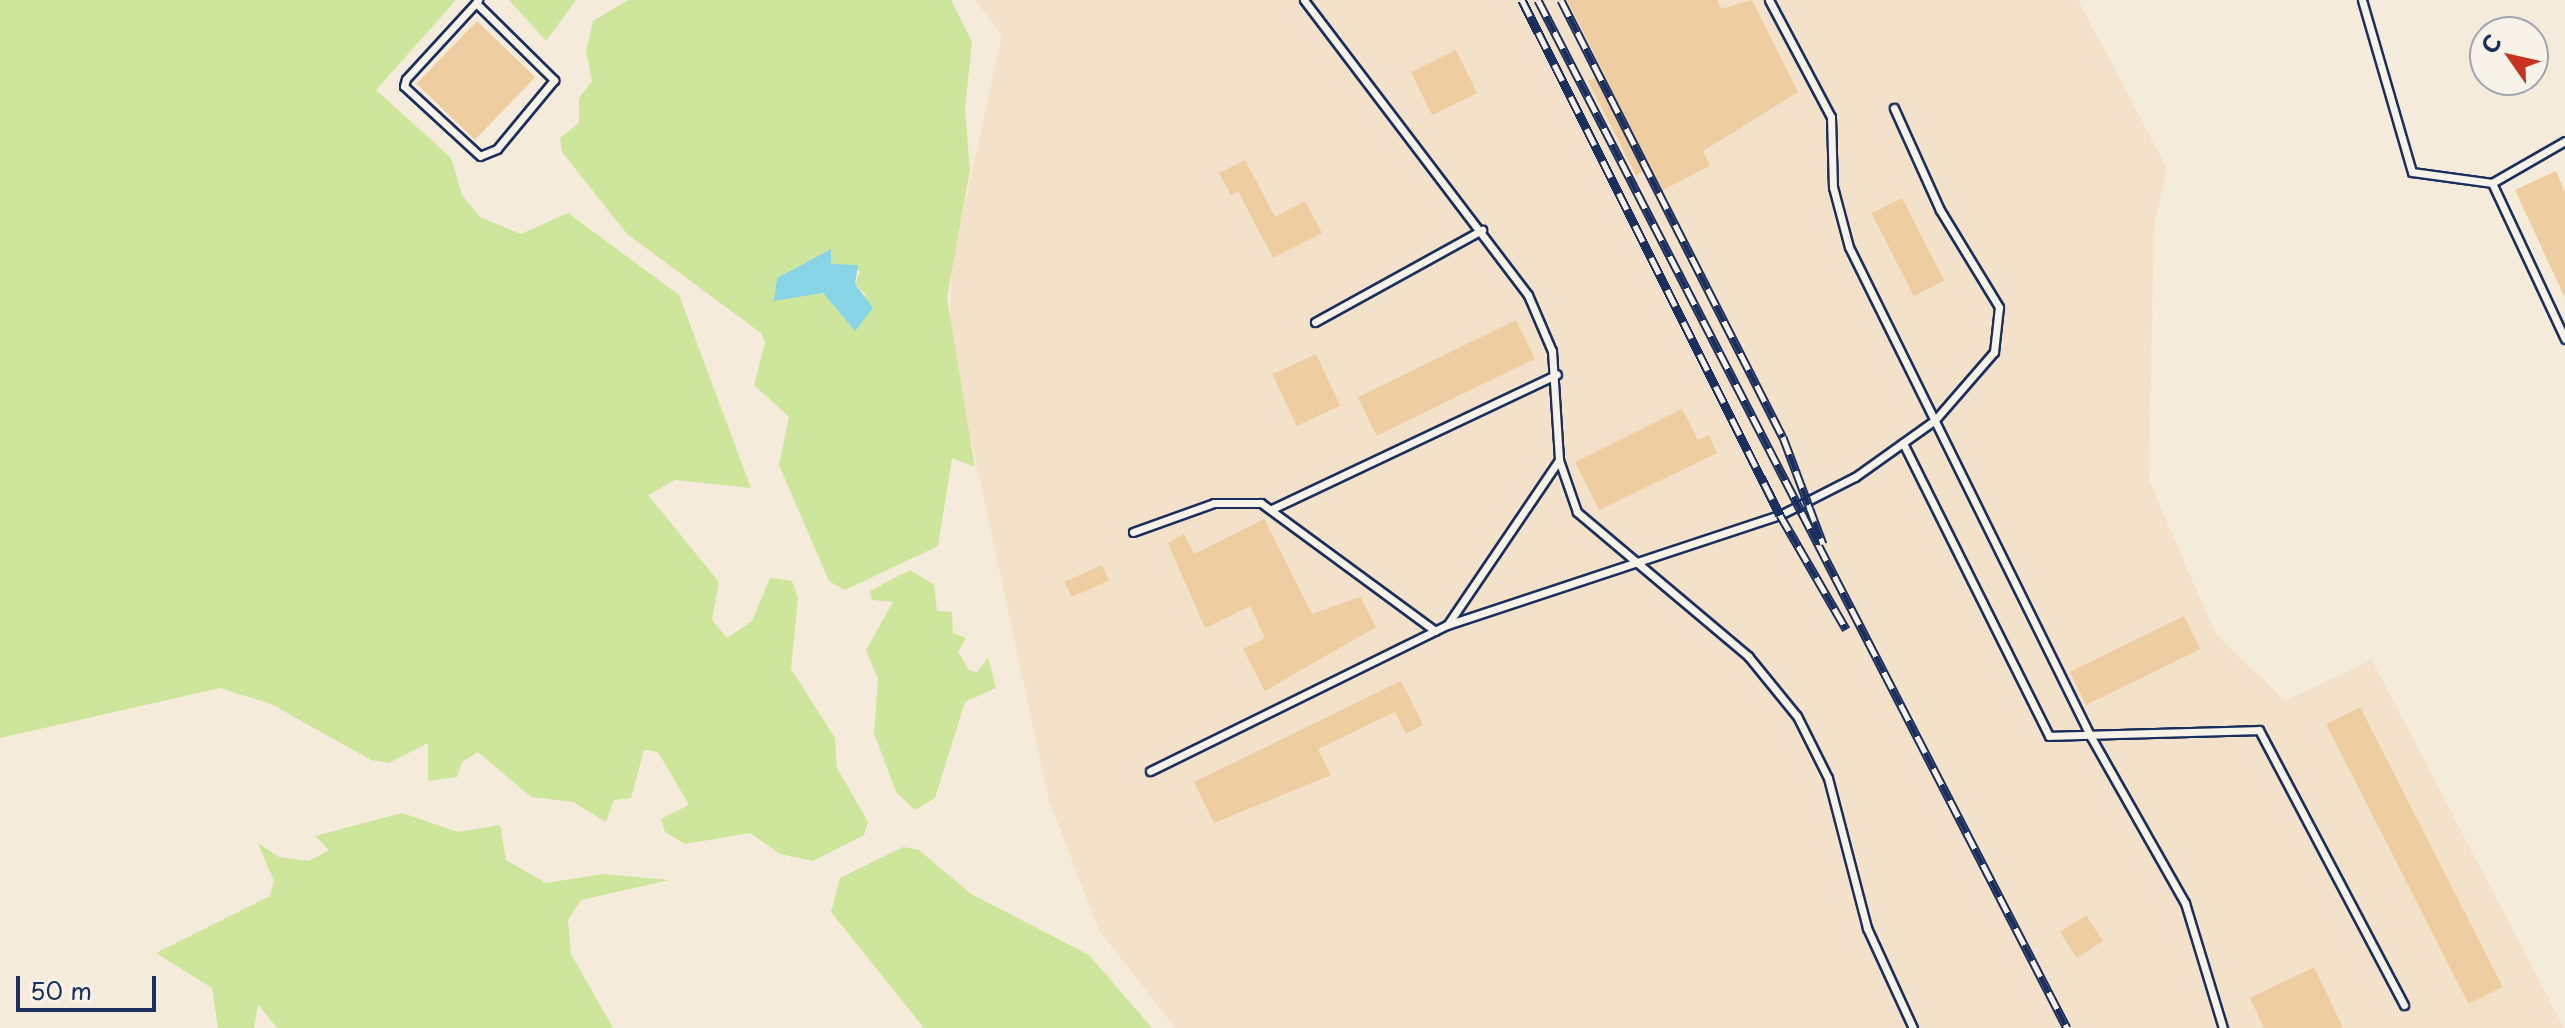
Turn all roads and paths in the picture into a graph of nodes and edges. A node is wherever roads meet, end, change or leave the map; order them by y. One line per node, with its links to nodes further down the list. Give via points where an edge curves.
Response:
1 (1304, 0): 8 (lane)
2 (1769, 0): 12 (lane, via 1831,117 1833,187 1849,247)
3 (2362, 0): 7 (lane, via 2412,172)
4 (477, 1): 4 (lane, via 404,86 480,156 497,149 554,80)
5 (1894, 108): 12 (lane, via 1940,210 1999,307 1994,352)
6 (2565, 141): 7 (lane)
7 (2492, 183): 10 (lane)
8 (1482, 230): 9 (lane); 11 (lane, via 1528,295)
9 (1315, 322)
10 (2565, 339)
11 (1557, 374): 14 (lane); 15 (lane)
12 (1935, 420): 13 (lane); 20 (lane)
13 (1903, 443): 17 (lane, via 1780,515); 20 (lane, via 2049,736)
14 (1559, 460): 17 (lane, via 1577,512); 18 (lane)
15 (1272, 509): 16 (lane, via 1229,500); 19 (lane)
16 (1133, 532)
17 (1632, 563): 18 (lane); 23 (lane, via 1748,656 1797,716 1828,778 1867,928)
18 (1447, 625): 19 (lane)
19 (1435, 631): 21 (lane)
20 (2091, 737): 22 (lane, via 2259,730); 24 (lane, via 2199,932)
21 (1150, 771)
22 (2404, 1005)
23 (1913, 1028)
24 (2223, 1028)

